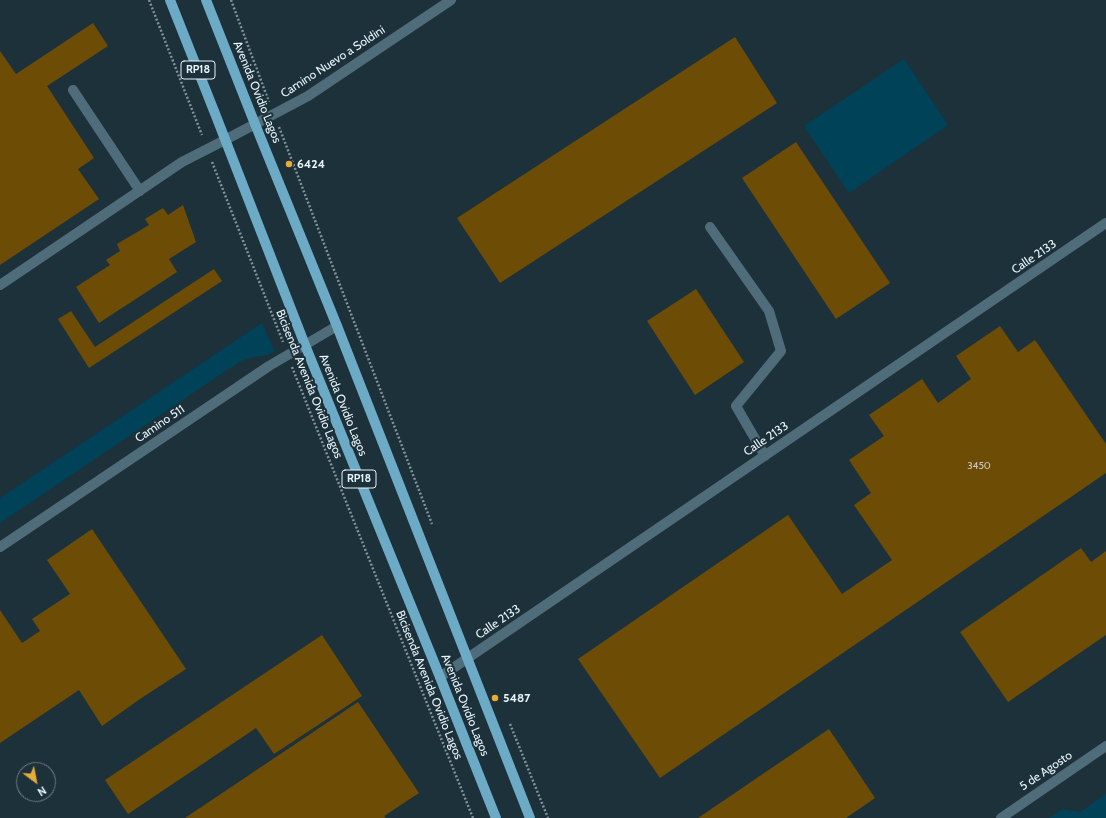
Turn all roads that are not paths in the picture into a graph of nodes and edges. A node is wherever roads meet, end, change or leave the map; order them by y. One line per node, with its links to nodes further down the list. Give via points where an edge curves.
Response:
1 (170, 0): 6 (main road, Avenida Ovidio Lagos / RP18)
2 (206, 0): 5 (main road, Avenida Ovidio Lagos / RP18)
3 (451, 0): 5 (street, Camino Nuevo a Soldini, via 308,96)
4 (73, 90): 7 (street)
5 (255, 124): 6 (street, Camino Nuevo a Soldini); 11 (main road, Avenida Ovidio Lagos / RP18)
6 (225, 140): 7 (street, Camino Nuevo a Soldini, via 182,162); 12 (main road, Avenida Ovidio Lagos / RP18)
7 (140, 191): 10 (street, Camino Nuevo a Soldini)
8 (1106, 223): 13 (street, Calle 2133)
9 (710, 227): 13 (street, via 769,311 781,351 736,406)
10 (0, 286)
11 (337, 326): 12 (street, Camino 511); 15 (main road, Avenida Ovidio Lagos / RP18)
12 (305, 345): 14 (street, Camino 511, via 256,375); 16 (main road, Avenida Ovidio Lagos / RP18)
13 (765, 456): 15 (street, Calle 2133)
14 (0, 547)
15 (468, 658): 16 (street, Calle 2133); 19 (main road, Avenida Ovidio Lagos / RP18)
16 (440, 677): 18 (main road, Avenida Ovidio Lagos / RP18)
17 (1106, 746): 20 (street, 5 de Agosto)
18 (496, 818)
19 (530, 818)
20 (1002, 818)

